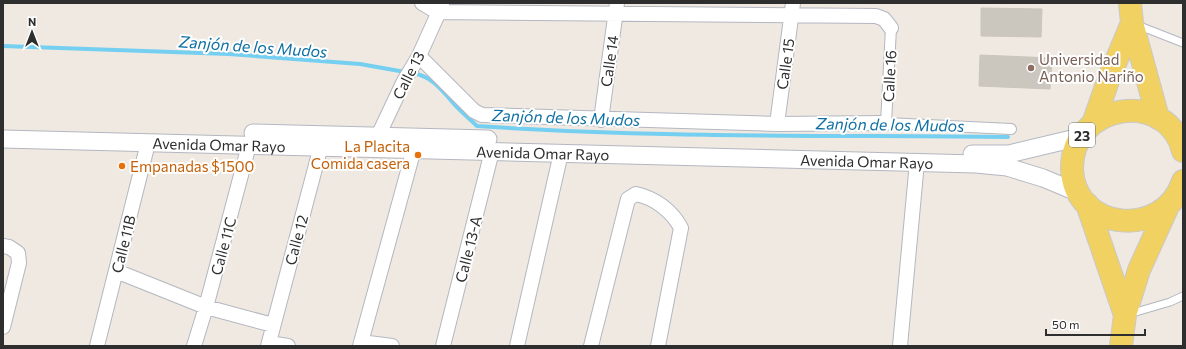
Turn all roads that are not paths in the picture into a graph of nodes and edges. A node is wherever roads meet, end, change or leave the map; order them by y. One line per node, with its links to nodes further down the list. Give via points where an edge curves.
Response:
1 (422, 3): 2 (street)
2 (440, 8): 3 (street); 8 (street, Calle 13)
3 (616, 9): 4 (street); 10 (street, Calle 14)
4 (792, 9): 6 (street, via 876,16 884,19); 13 (street, Calle 15)
5 (1131, 13): 7 (lane); 9 (main road); 11 (main road, 23)
6 (891, 28): 12 (street, Calle 16)
7 (1183, 43)
8 (419, 56): 10 (street, via 474,111 482,115); 20 (street, Calle 13, via 404,81)
9 (1158, 118): 11 (main road, 23, via 1143,112 1126,110 1109,113); 24 (main road, 23, via 1169,126)
10 (601, 120): 13 (street)
11 (1094, 121): 16 (main road, 23)
12 (886, 123): 13 (street); 15 (street)
13 (777, 124)
14 (3, 128): 18 (street, Avenida Omar Rayo)
15 (1011, 129)
16 (1080, 137): 20 (street, Avenida Omar Rayo, via 1009,154); 28 (main road, 23, via 1075,148 1072,170)
17 (3, 139): 19 (street, Avenida Omar Rayo)
18 (321, 140): 20 (street, Avenida Omar Rayo); 21 (street, Avenida Omar Rayo); 35 (street, Calle 12)
19 (148, 142): 21 (street, Avenida Omar Rayo); 31 (street, Calle 11B)
20 (378, 142): 22 (street, Avenida Omar Rayo)
21 (249, 144): 33 (street, Calle 11C)
22 (414, 149): 23 (street, Avenida Omar Rayo); 37 (street)
23 (492, 151): 25 (street, Avenida Omar Rayo); 43 (street, Calle 13-A)
24 (1183, 151)
25 (561, 153): 26 (street, Avenida Omar Rayo); 44 (street)
26 (917, 162): 28 (street, Avenida Omar Rayo, via 1007,167 1043,178); 47 (street)
27 (1183, 181): 29 (main road, 23)
28 (1083, 199): 29 (main road, 23, via 1102,215 1136,222 1154,217); 34 (main road, 23)
29 (1168, 206): 34 (main road, 23, via 1139,270)
30 (3, 246): 36 (street, via 18,253 20,262)
31 (116, 271): 33 (street); 39 (street, Calle 11B)
32 (1183, 296): 34 (lane)
33 (206, 307): 35 (street); 40 (street, Calle 11C)
34 (1125, 315): 48 (main road, 23)
35 (274, 325): 38 (street, Calle 12)
36 (3, 328)
37 (361, 344): 42 (street)
38 (268, 345): 41 (street)
39 (97, 346)
40 (194, 346)
41 (288, 346)
42 (392, 346)
43 (444, 346)
44 (517, 346)
45 (591, 346): 46 (street, via 628,199 636,194 645,196 669,211 681,228)
46 (658, 346)
47 (900, 346)
48 (1121, 346)

